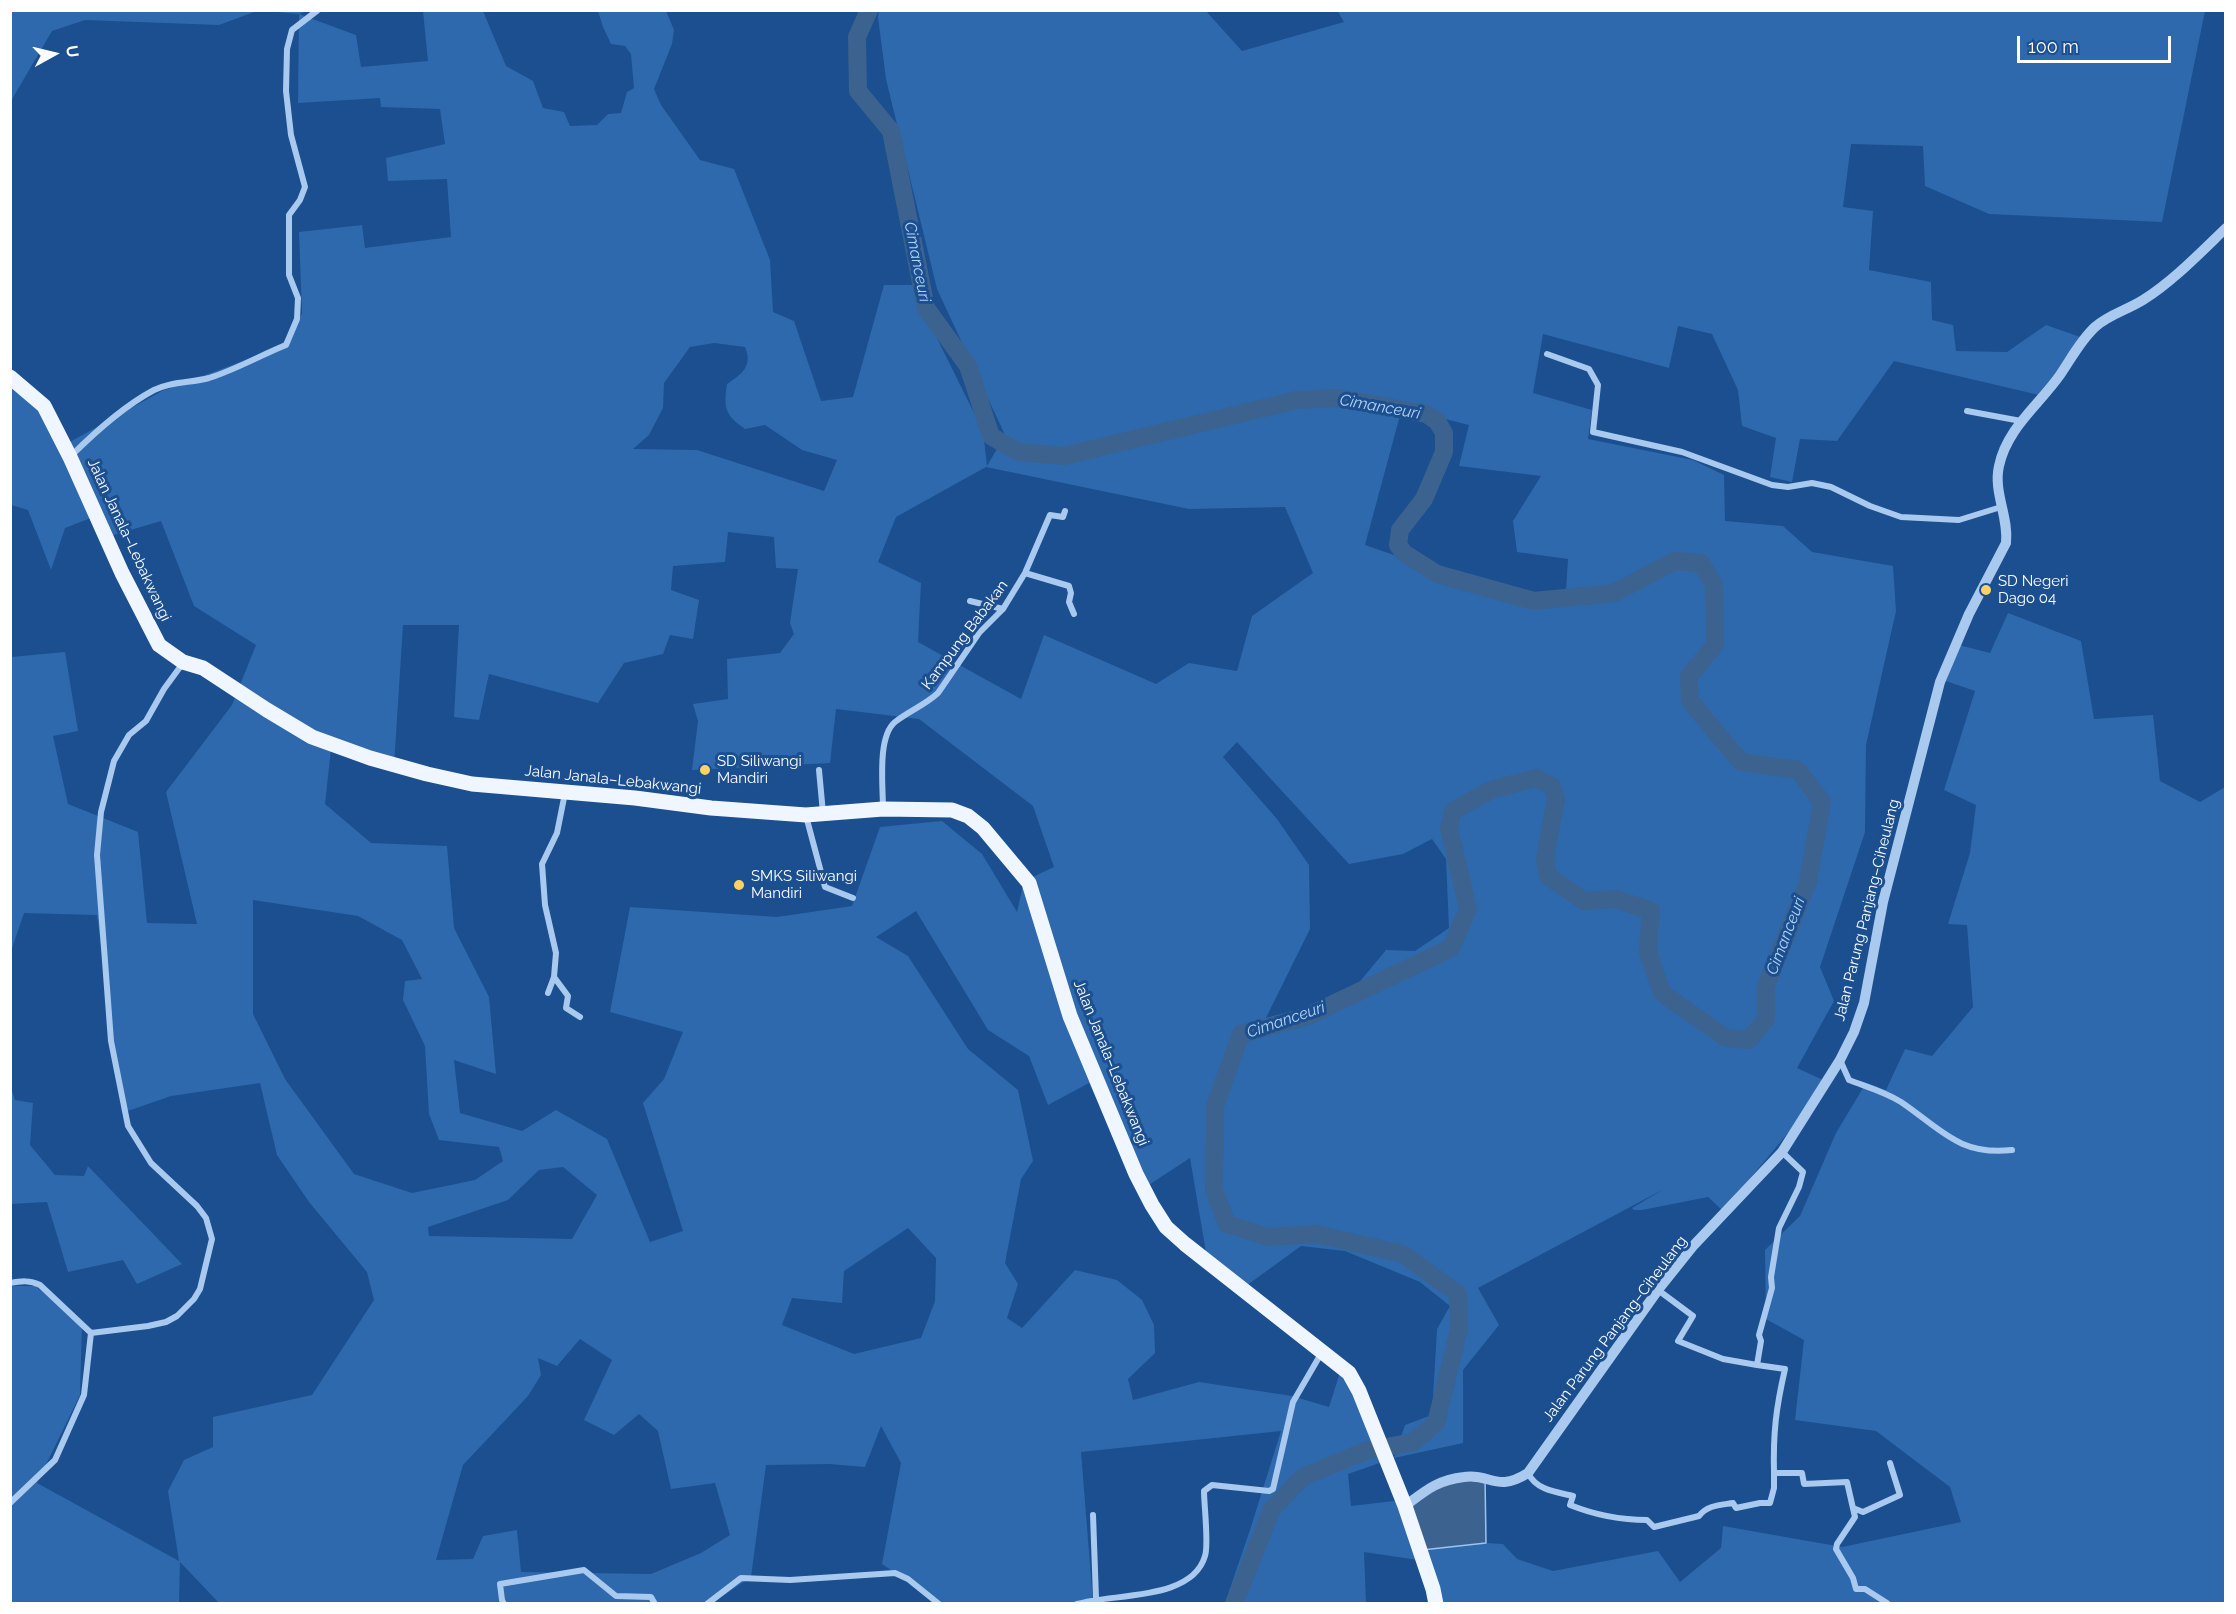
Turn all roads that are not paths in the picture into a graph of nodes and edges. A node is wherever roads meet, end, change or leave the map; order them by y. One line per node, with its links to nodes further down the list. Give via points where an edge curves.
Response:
1 (318, 10): 7 (street, via 292,30 287,49 291,135 304,187 289,215 290,274 298,298 297,319 286,345 209,378 154,390)
2 (2226, 228): 6 (street, Jalan Parung Panjang–Ciheulang, via 2158,290 2093,329)
3 (1547, 354): 8 (street, via 1589,369 1598,385 1593,432 1682,452 1772,486 1812,483 1831,487 1902,517 1959,520)
4 (10, 377): 7 (main road, Jalan Janala–Lebakwangi, via 45,406)
5 (1967, 411): 6 (street)
6 (2021, 421): 8 (street, Jalan Parung Panjang–Ciheulang, via 1999,465)
7 (70, 457): 14 (main road, Jalan Janala–Lebakwangi, via 159,645)
8 (2001, 507): 24 (street, Jalan Parung Panjang–Ciheulang, via 2006,543 1940,682 1883,902 1864,1003)
9 (1065, 511): 10 (street, Kampung Babakan, via 1063,517 1050,515)
10 (1025, 573): 12 (street, Kampung Babakan); 13 (street, via 1069,586)
11 (970, 601): 12 (street)
12 (1003, 609): 17 (street, Kampung Babakan, via 979,633 938,693 887,731)
13 (1074, 614)
14 (183, 662): 16 (main road, Jalan Janala–Lebakwangi, via 203,668 312,737 370,758 472,784); 29 (street, via 146,721 129,735 114,761 101,812 97,855 111,1041 128,1126 151,1163 206,1218 212,1239 200,1289 177,1316 148,1326)
15 (819, 770): 18 (street)
16 (565, 793): 19 (main road, Jalan Janala–Lebakwangi); 21 (street, via 557,833 542,864 545,905 556,953)
17 (883, 809): 18 (main road, Jalan Janala–Lebakwangi); 30 (main road, Jalan Janala–Lebakwangi, via 952,810 968,816 983,828 1029,883 1070,1016 1152,1205 1166,1227 1185,1244)
18 (823, 814): 19 (main road, Jalan Janala–Lebakwangi)
19 (806, 815): 20 (street, via 825,887)
20 (853, 898)
21 (554, 977): 22 (street); 23 (street, via 568,996 566,1008)
22 (548, 993)
23 (580, 1017)
24 (1840, 1060): 25 (street, via 1850,1080 1900,1101 1959,1144 1983,1150); 26 (street, Jalan Parung Panjang–Ciheulang)
25 (2012, 1150)
26 (1782, 1152): 28 (street, Jalan Parung Panjang–Ciheulang, via 1694,1245); 31 (street, via 1803,1172 1779,1228)
27 (10, 1283): 29 (street, via 33,1281 40,1285)
28 (1658, 1290): 31 (street, via 1693,1316 1678,1341 1723,1359); 33 (street, Jalan Parung Panjang–Ciheulang)
29 (91, 1333): 35 (street, via 84,1395 55,1460)
30 (1323, 1351): 36 (main road, Jalan Janala–Lebakwangi, via 1349,1373 1359,1391); 39 (street, via 1293,1402 1273,1489 1212,1485 1203,1491 1206,1555 1197,1572 1168,1589)
31 (1757, 1365): 34 (street, via 1785,1369 1773,1434)
32 (1890, 1463): 37 (street, via 1900,1496 1863,1512)
33 (1528, 1473): 34 (street, via 1532,1481 1545,1489 1573,1496 1569,1505 1594,1515 1647,1520 1654,1527 1699,1516 1704,1509 1714,1506 1733,1503 1736,1508 1770,1503); 36 (street, via 1502,1483 1466,1476 1436,1483)
34 (1774, 1473): 37 (street, via 1802,1473 1804,1484 1847,1482)
35 (10, 1503)
36 (1405, 1506): 46 (main road)
37 (1853, 1508): 40 (street, via 1855,1517 1836,1549 1854,1578 1856,1589 1865,1589)
38 (1094, 1515): 39 (street)
39 (1096, 1598): 45 (street)
40 (1887, 1603)
41 (504, 1604): 42 (street, via 500,1584 584,1570 616,1596 651,1597)
42 (655, 1604)
43 (707, 1604): 44 (street, via 741,1578 790,1580 895,1573)
44 (939, 1604)
45 (1077, 1604)
46 (1436, 1604)

